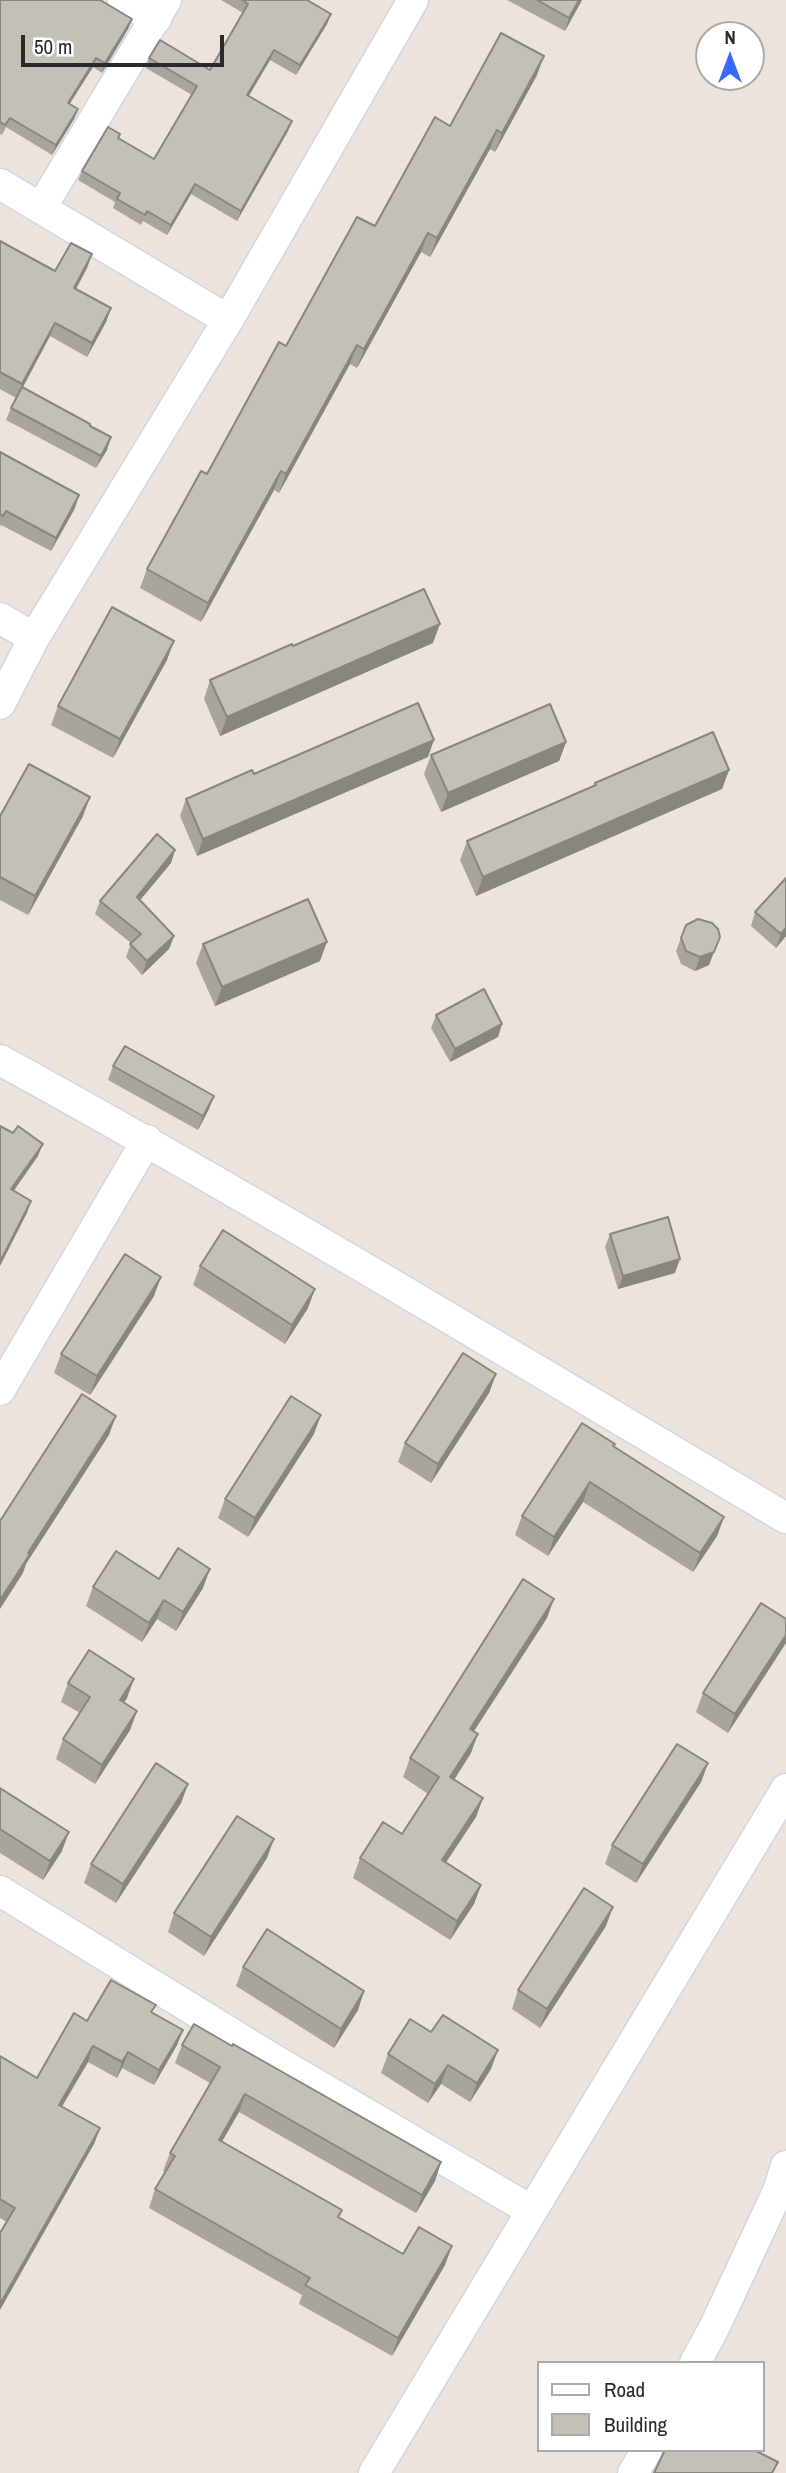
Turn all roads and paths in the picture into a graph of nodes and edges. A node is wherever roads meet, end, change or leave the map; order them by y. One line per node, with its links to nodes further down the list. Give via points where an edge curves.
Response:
1 (123, 0): 3 (street)
2 (413, 0): 6 (street)
3 (161, 10): 5 (street)
4 (0, 184): 5 (street)
5 (41, 208): 6 (street)
6 (228, 320): 8 (street)
7 (0, 618): 8 (street)
8 (34, 638): 9 (street)
9 (0, 704)
10 (0, 1060): 11 (street)
11 (147, 1140): 12 (street); 13 (street)
12 (0, 1390)
13 (786, 1518)
14 (786, 1789): 17 (street)
15 (0, 1891): 17 (street)
16 (786, 2166): 18 (street)
17 (532, 2211): 20 (street)
18 (696, 2361)
19 (646, 2452): 21 (street)
20 (374, 2473)
21 (633, 2473)

